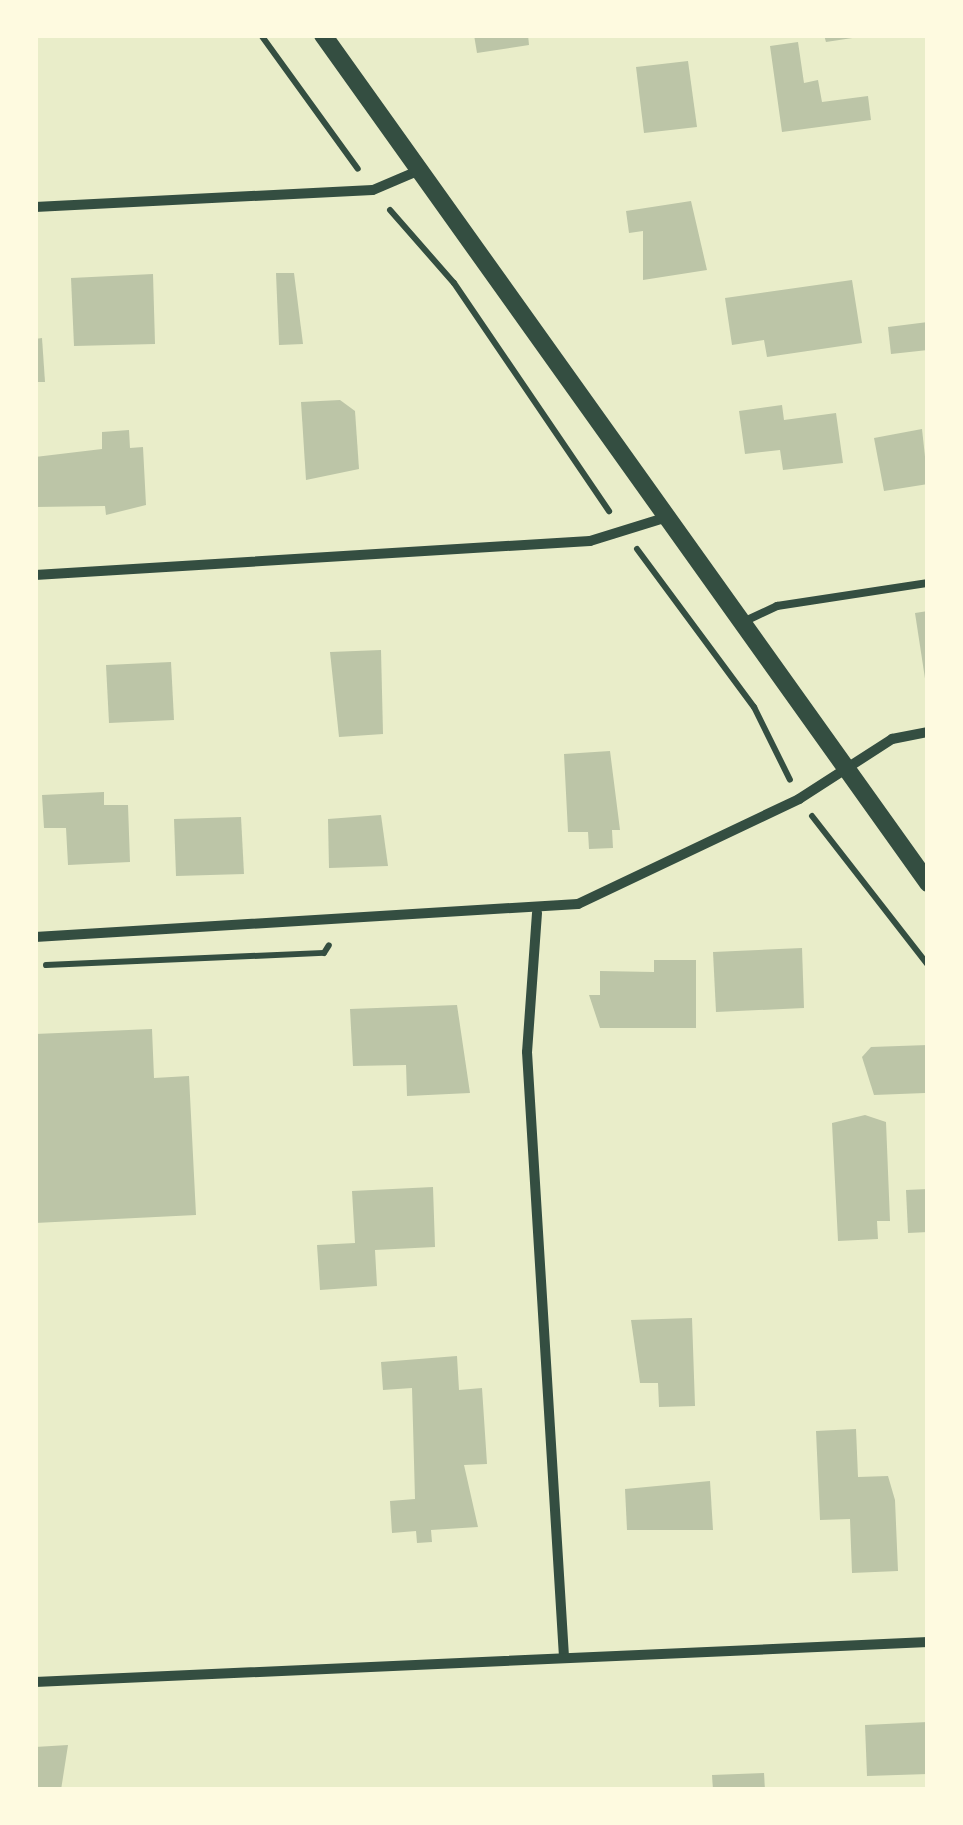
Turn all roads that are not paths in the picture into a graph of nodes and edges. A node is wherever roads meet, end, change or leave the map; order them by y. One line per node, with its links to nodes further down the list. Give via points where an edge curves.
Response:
1 (323, 35): 2 (street)
2 (420, 170): 3 (street, via 372,190); 4 (street)
3 (35, 207)
4 (667, 517): 5 (street, via 625,534); 7 (street)
5 (35, 575)
6 (928, 583): 7 (lane, via 776,606)
7 (744, 622): 9 (street)
8 (928, 732): 9 (street, via 892,738)
9 (848, 769): 10 (street); 11 (street, via 800,800 578,904)
10 (928, 883)
11 (537, 913): 12 (street); 14 (street, via 527,1052)
12 (35, 937)
13 (928, 1642): 14 (street)
14 (564, 1658): 15 (street)
15 (35, 1682)

